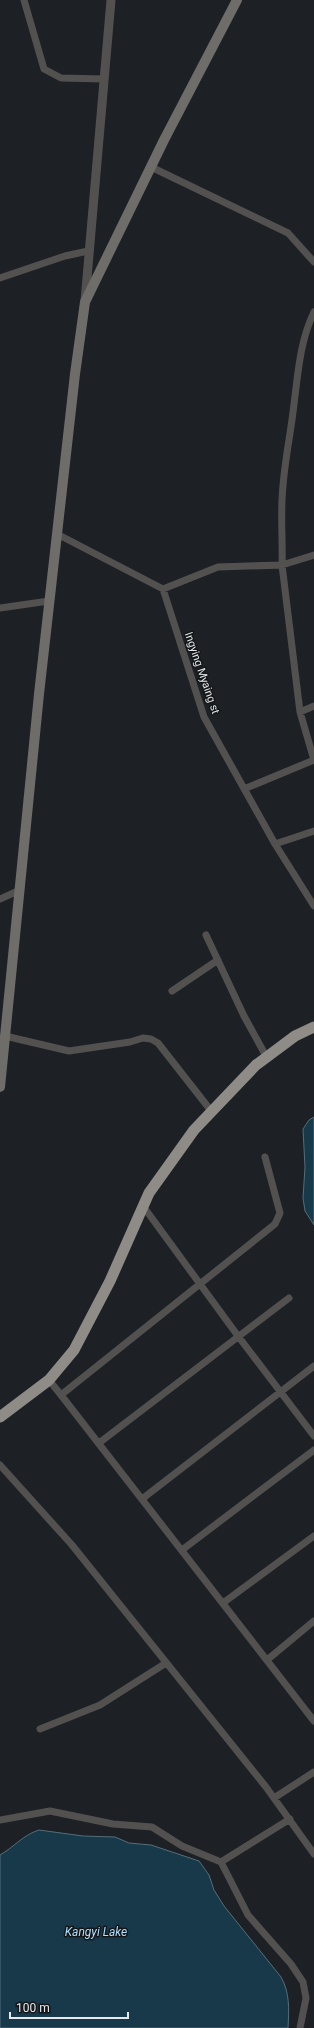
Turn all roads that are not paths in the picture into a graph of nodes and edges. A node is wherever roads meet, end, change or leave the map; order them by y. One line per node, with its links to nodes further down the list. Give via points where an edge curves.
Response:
1 (24, 0): 4 (street, via 44,69 61,78)
2 (112, 0): 4 (street)
3 (237, 0): 5 (main road)
4 (104, 79): 6 (street)
5 (151, 167): 7 (street, via 288,233); 9 (main road)
6 (88, 251): 8 (street); 9 (street)
7 (314, 262)
8 (0, 278)
9 (84, 302): 11 (main road)
10 (314, 312): 13 (street, via 299,357 283,484)
11 (57, 534): 14 (street); 15 (main road)
12 (314, 555): 13 (street)
13 (282, 565): 14 (street, via 218,567); 18 (street)
14 (164, 589): 20 (street, Ingying Myaing st, via 204,717)
15 (49, 601): 16 (street); 23 (main road)
16 (0, 608)
17 (314, 706): 18 (street)
18 (300, 712): 19 (street)
19 (314, 760): 20 (street)
20 (244, 788): 22 (street, Ingying Myaing st)
21 (314, 831): 22 (street)
22 (275, 844): 25 (street, Ingying Myaing st)
23 (20, 890): 24 (street); 30 (main road)
24 (0, 899)
25 (314, 906)
26 (206, 935): 27 (street)
27 (218, 960): 28 (street); 31 (street)
28 (172, 991)
29 (314, 1027): 31 (highway, via 295,1036)
30 (5, 1036): 32 (main road); 33 (street, via 69,1051 143,1038 151,1039 158,1042)
31 (266, 1056): 33 (highway)
32 (0, 1087)
33 (212, 1112): 35 (highway, via 194,1130 149,1193)
34 (264, 1157): 36 (street, via 279,1208 279,1218 275,1224)
35 (143, 1206): 36 (street); 40 (highway, via 85,1332)
36 (199, 1284): 38 (street); 42 (street)
37 (289, 1298): 38 (street)
38 (238, 1336): 41 (street); 45 (street)
39 (314, 1366): 41 (street)
40 (49, 1380): 42 (street); 43 (highway)
41 (281, 1392): 44 (street); 48 (street)
42 (61, 1395): 45 (street)
43 (0, 1417)
44 (314, 1436)
45 (99, 1443): 48 (street)
46 (314, 1450): 50 (street)
47 (0, 1465): 54 (street, via 72,1545)
48 (142, 1499): 50 (street)
49 (314, 1536): 51 (street)
50 (182, 1550): 51 (street)
51 (223, 1603): 53 (street)
52 (314, 1621): 53 (street)
53 (267, 1660): 55 (street)
54 (166, 1662): 56 (street, via 100,1705); 58 (street)
55 (314, 1721)
56 (40, 1729)
57 (314, 1772): 58 (street)
58 (274, 1798): 59 (street)
59 (290, 1819): 61 (street); 62 (street)
60 (0, 1820): 62 (street, via 50,1811 113,1824 152,1827 182,1846)
61 (314, 1854)
62 (221, 1862): 63 (street, via 248,1915 291,1964 303,1982 306,1998)
63 (300, 2028)

